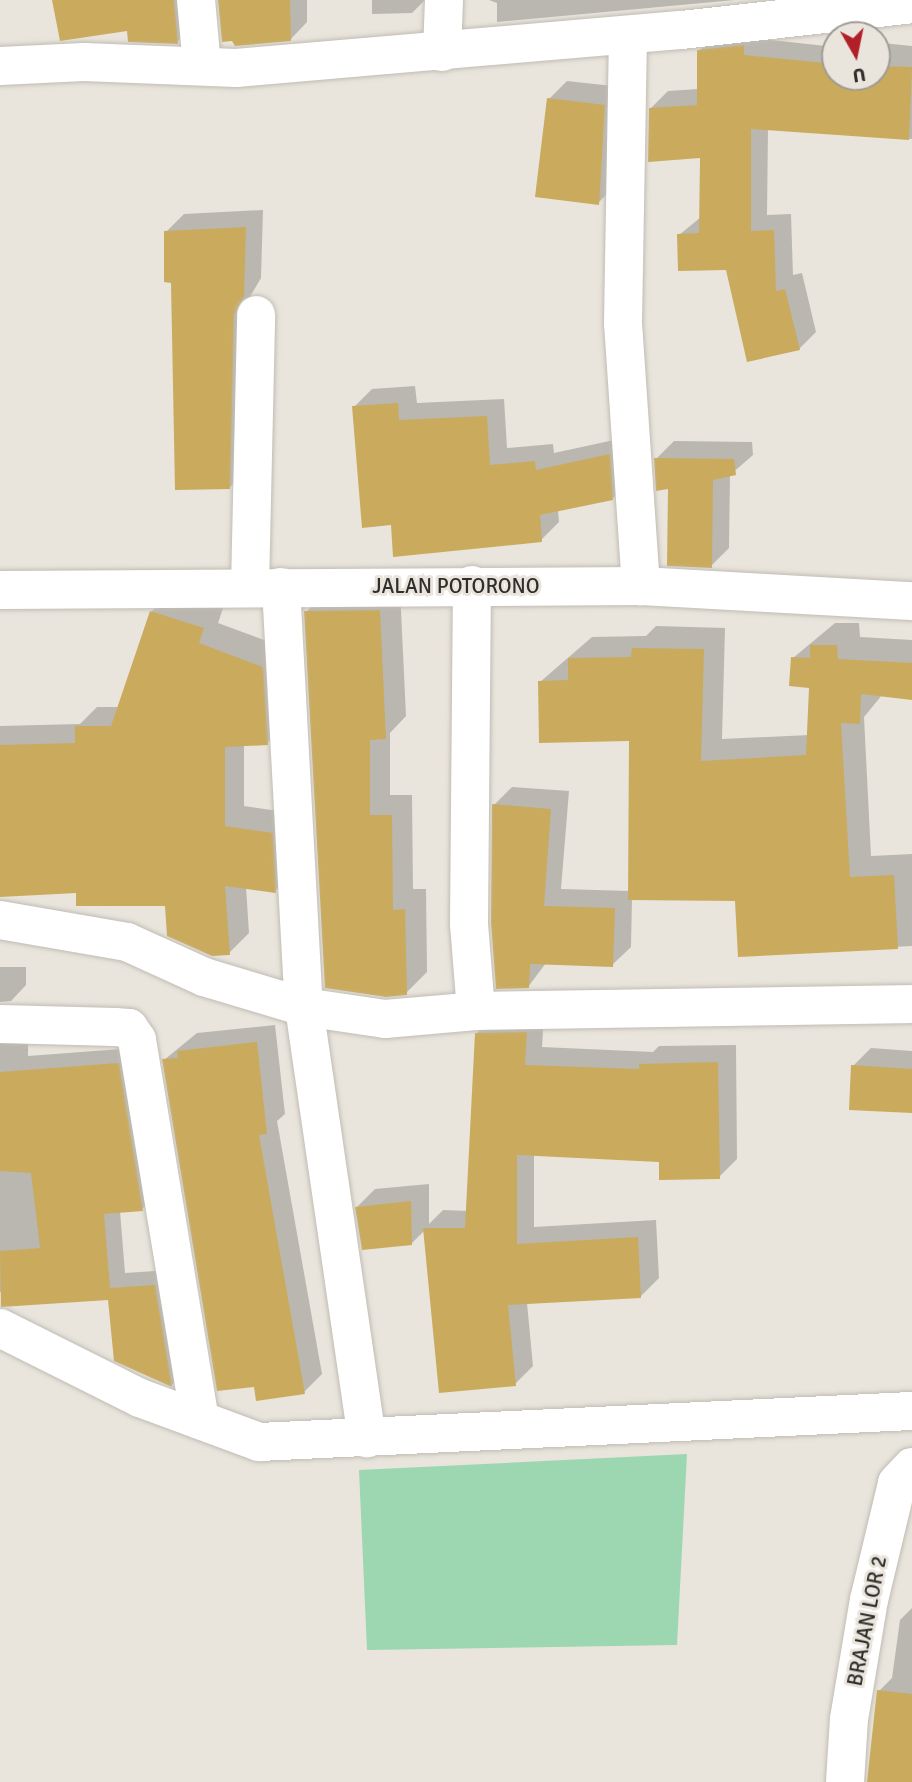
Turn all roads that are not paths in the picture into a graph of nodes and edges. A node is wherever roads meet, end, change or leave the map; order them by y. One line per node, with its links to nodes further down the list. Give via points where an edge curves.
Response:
1 (197, 0): 9 (street)
2 (444, 0): 7 (street)
3 (867, 4): 4 (street); 5 (street)
4 (912, 4)
5 (732, 12): 6 (street)
6 (628, 35): 7 (street); 12 (street, via 623,323)
7 (442, 52): 9 (street, via 236,68)
8 (0, 66): 9 (street, via 84,62)
9 (202, 66)
10 (257, 315): 13 (street)
11 (472, 585): 12 (street, JALAN POTORONO); 13 (street, JALAN POTORONO); 19 (street, via 469,924)
12 (641, 586): 15 (street, JALAN POTORONO)
13 (266, 587): 14 (street, JALAN POTORONO); 18 (street)
14 (0, 590)
15 (912, 601)
16 (0, 920): 18 (street, via 127,942 204,977)
17 (912, 1004): 19 (street)
18 (304, 1007): 19 (street, via 384,1019); 24 (street)
19 (475, 1011)
20 (0, 1024): 23 (street, via 129,1028 137,1040)
21 (0, 1328): 23 (street, via 140,1398)
22 (912, 1411): 24 (street)
23 (200, 1420): 24 (street, via 259,1442)
24 (367, 1438)
25 (912, 1467): 26 (street, BRAJAN LOR 2, via 897,1483 869,1600 849,1719)
26 (845, 1782)

